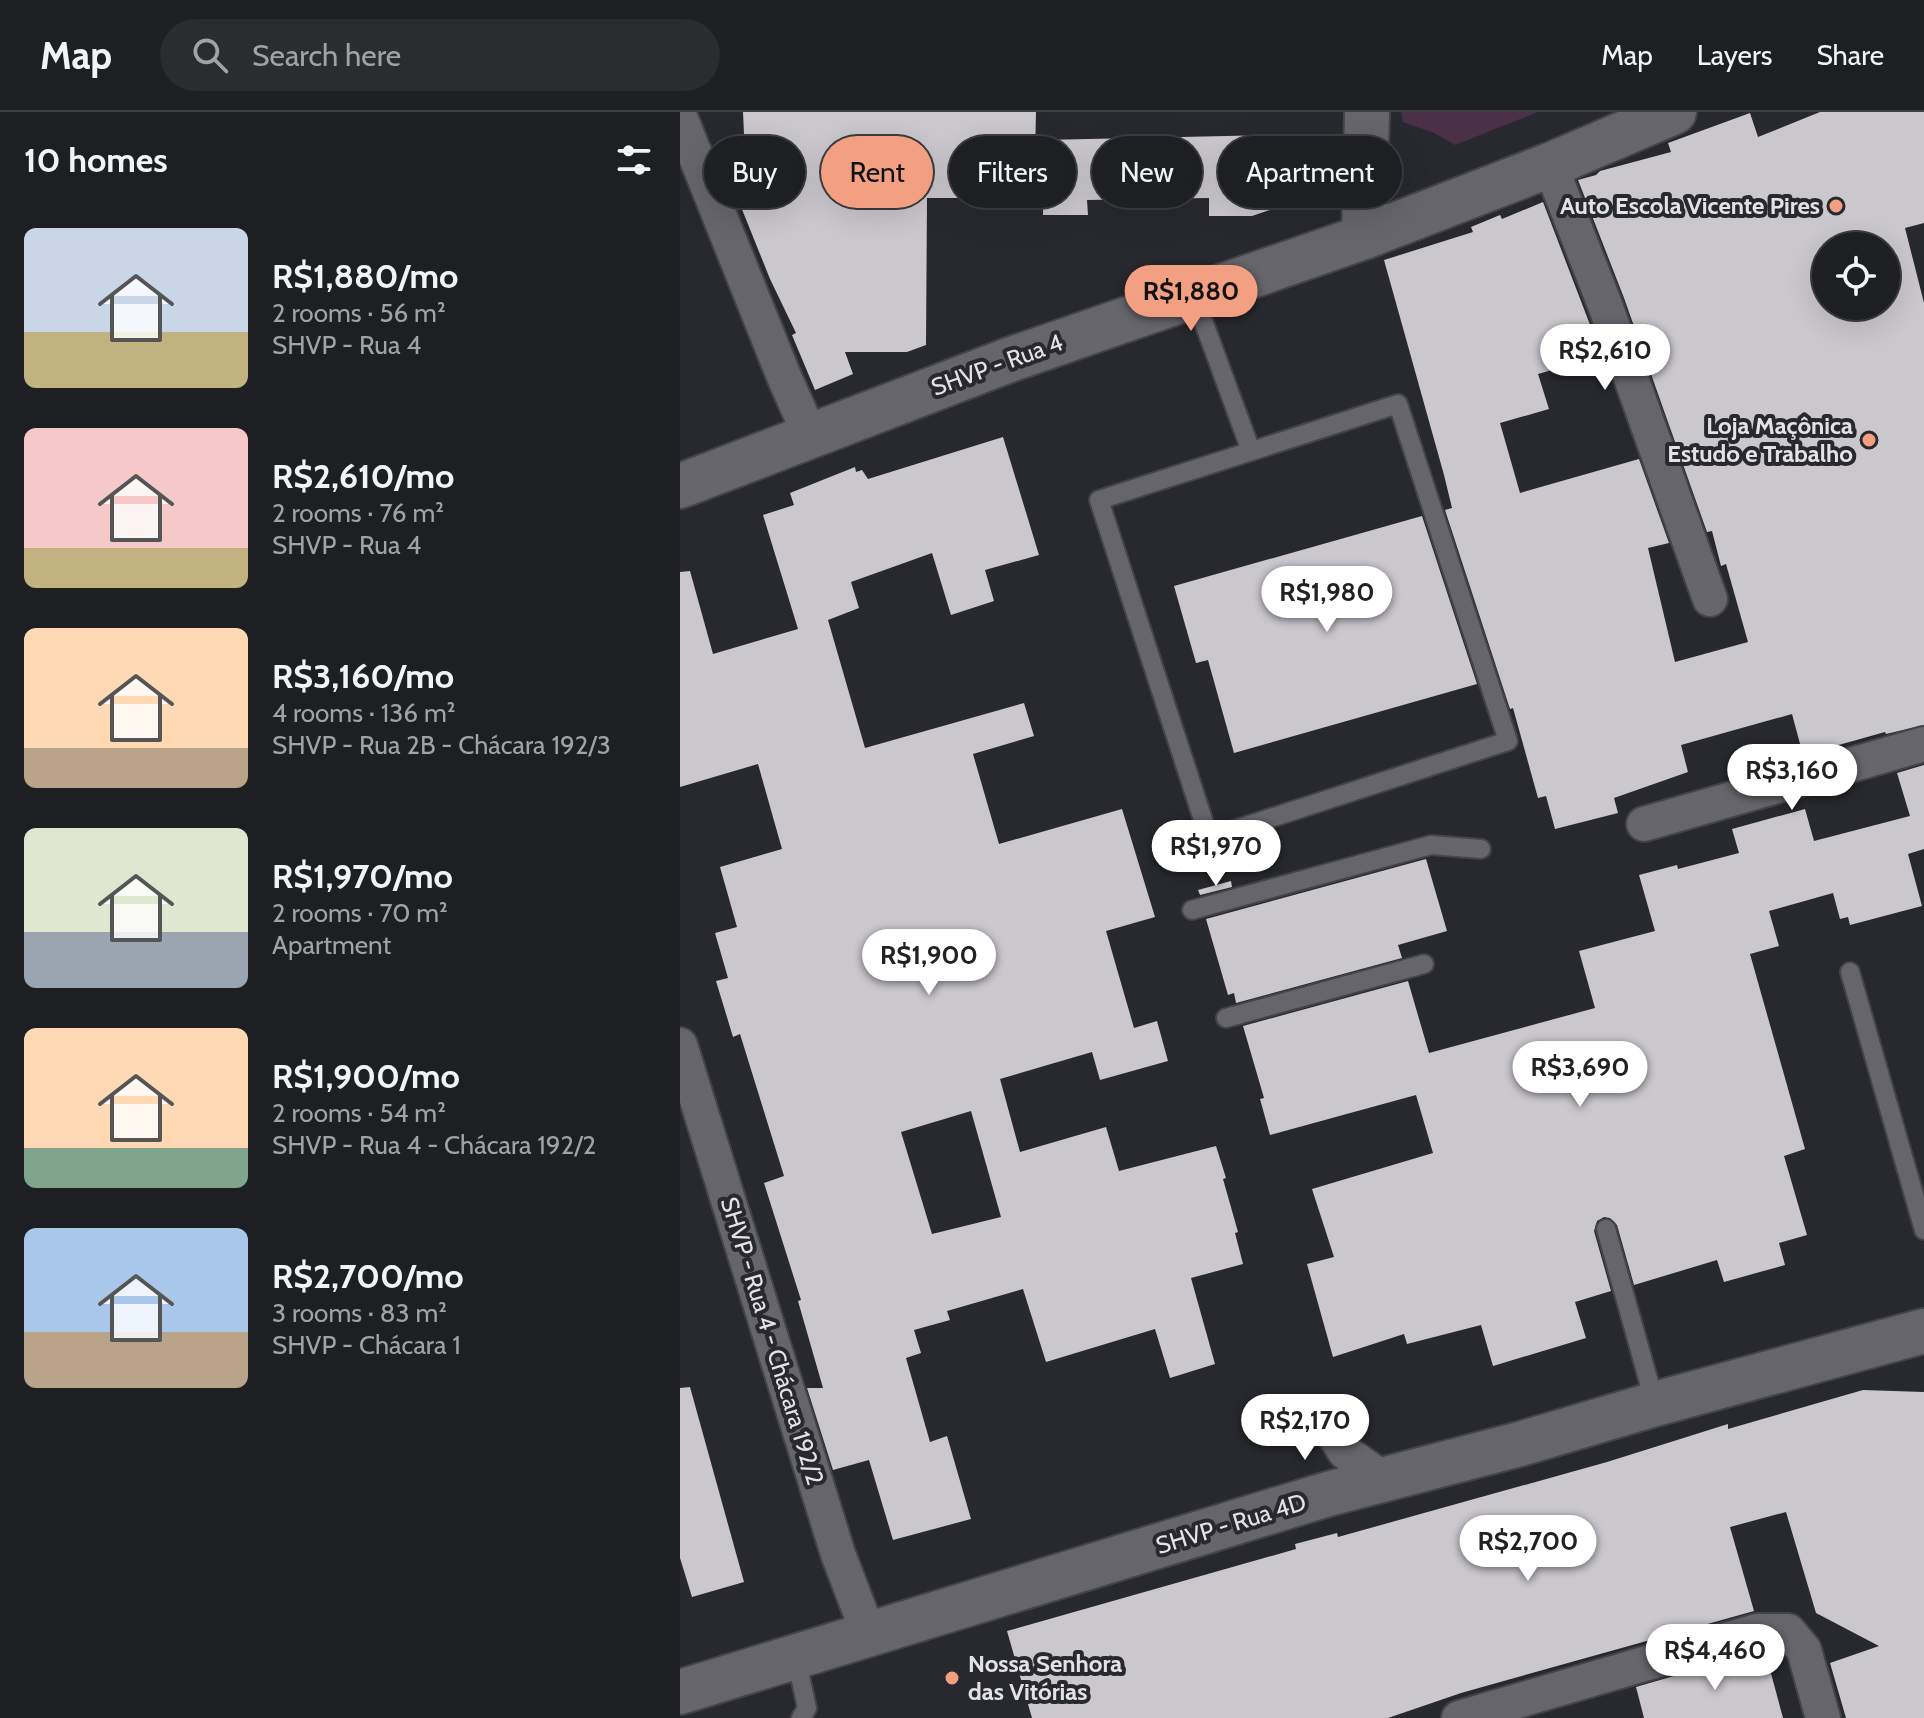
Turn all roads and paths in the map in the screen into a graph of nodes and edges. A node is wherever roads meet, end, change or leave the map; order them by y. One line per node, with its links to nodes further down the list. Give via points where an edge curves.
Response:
1 (1367, 112): 5 (street)
2 (1674, 112): 4 (street, SHVP - Rua 4)
3 (680, 117): 7 (street)
4 (1550, 165): 5 (street, SHVP - Rua 4); 10 (street)
5 (1364, 237): 6 (street, SHVP - Rua 4)
6 (1194, 296): 7 (street, SHVP - Rua 4); 8 (lane)
7 (810, 435): 9 (street, SHVP - Rua 4)
8 (1251, 451): 8 (lane, via 1099,500 1209,838 1508,741 1398,404)
9 (680, 486)
10 (1710, 599)
11 (1924, 744): 12 (street)
12 (1644, 824)
13 (1481, 849): 14 (lane, via 1431,845)
14 (1192, 910)
15 (1424, 964): 17 (lane)
16 (1850, 972): 20 (lane)
17 (1226, 1018)
18 (680, 1045): 25 (street, SHVP - Rua 4 - Chácara 192/2, via 838,1554)
19 (1606, 1229): 22 (lane)
20 (1924, 1230)
21 (1924, 1331): 22 (street, SHVP - Rua 4D)
22 (1655, 1404): 23 (street, SHVP - Rua 4D)
23 (1385, 1480): 24 (street, SHVP - Rua 4D); 24 (street, via 1345,1452 1332,1431 1336,1456)
24 (1328, 1494): 25 (street, SHVP - Rua 4D)
25 (869, 1635): 26 (street, SHVP - Rua 4D)
26 (796, 1658): 27 (street, SHVP - Rua 4D); 28 (lane, via 807,1708)
27 (680, 1692)
28 (801, 1718)
29 (1459, 1718): 30 (street, via 1757,1631 1788,1631 1804,1650)
30 (1823, 1718)

